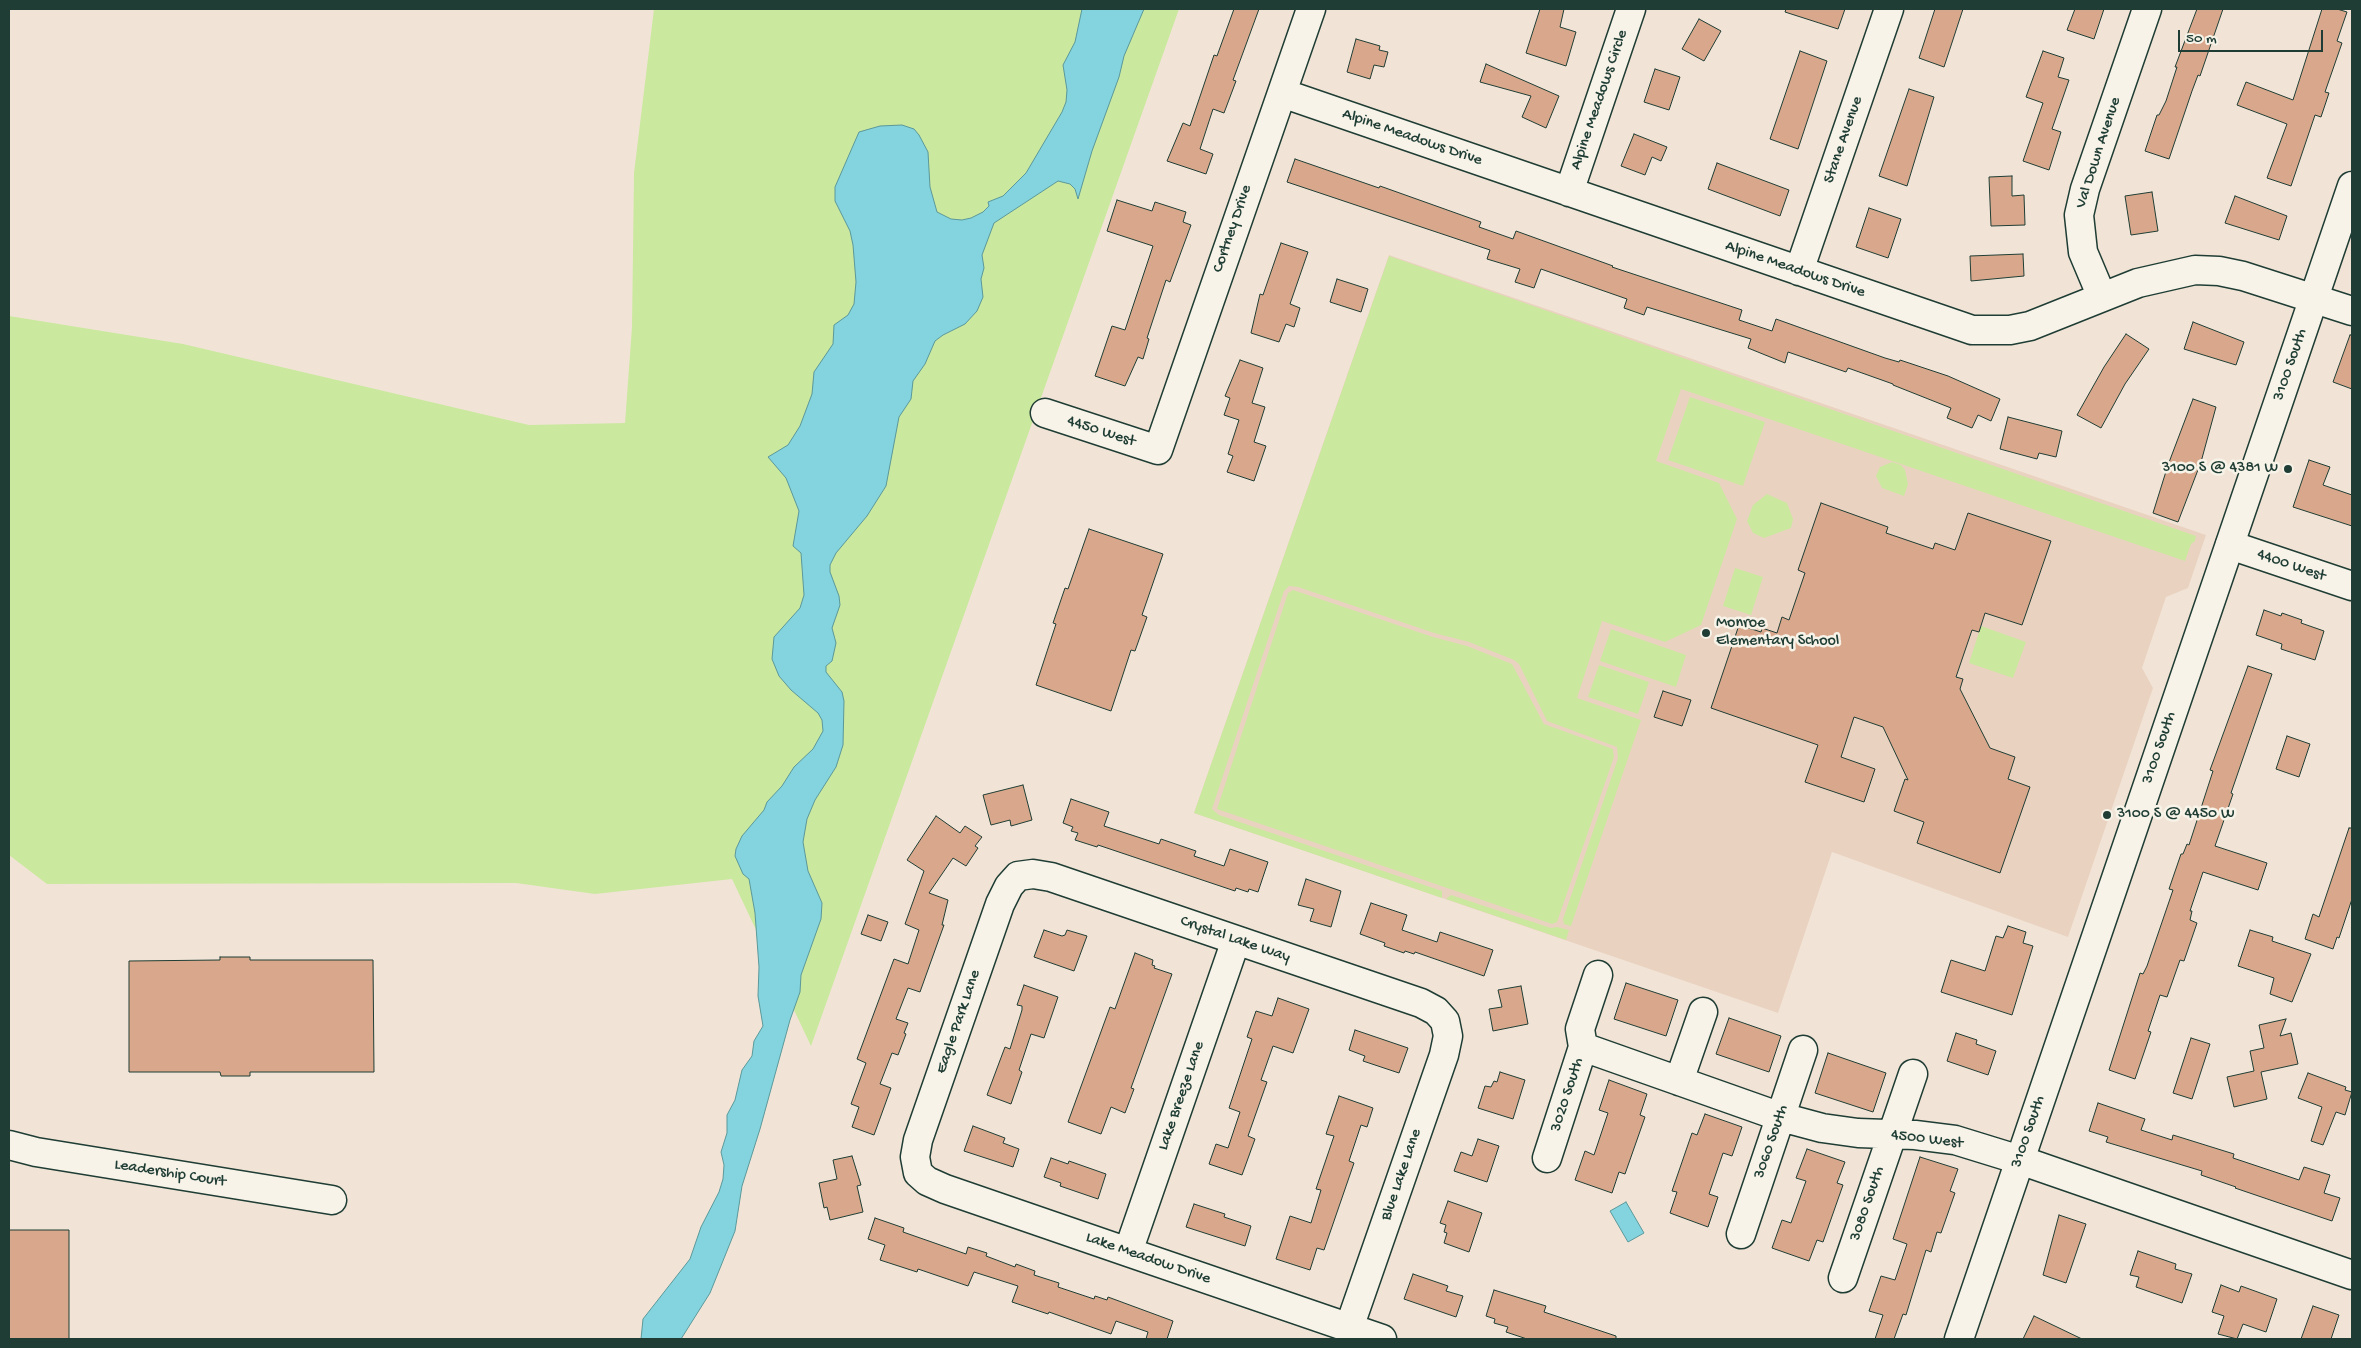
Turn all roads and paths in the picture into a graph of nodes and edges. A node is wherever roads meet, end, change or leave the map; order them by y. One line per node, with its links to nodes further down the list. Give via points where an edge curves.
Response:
1 (1310, 9): 5 (street, Cortney Drive)
2 (1631, 9): 7 (street, Alpine Meadows Circle)
3 (1889, 9): 8 (street, Stane Avenue)
4 (2146, 9): 9 (street, Val Down Avenue, via 2079,215 2083,252)
5 (1282, 93): 7 (street, Alpine Meadows Drive); 13 (street, Cortney Drive)
6 (2352, 186): 10 (street, 3100 South)
7 (1569, 192): 8 (street, Alpine Meadows Drive)
8 (1800, 271): 9 (street, Alpine Meadows Drive, via 1956,325 1991,331 2030,326)
9 (2102, 297): 10 (street, Alpine Meadows Drive, via 2156,277 2195,270 2243,276)
10 (2313, 300): 11 (street, Alpine Meadows Drive); 14 (street, 3100 South)
11 (2352, 311)
12 (1044, 413): 13 (street, 4450 West)
13 (1158, 450)
14 (2230, 545): 15 (street, 4400 West); 29 (street, 3100 South)
15 (2352, 586)
16 (1018, 876): 17 (street, Crystal Lake Way, via 1051,877); 30 (street, Eagle Park Lane, via 1000,904 918,1140 915,1157)
17 (1236, 940): 20 (street, Crystal Lake Way, via 1420,1003); 33 (street, Lake Breeze Lane)
18 (1598, 975): 21 (street, 3020 South, via 1580,1029)
19 (1703, 1012): 24 (street)
20 (1446, 1020): 36 (street, Blue Lake Lane, via 1448,1036 1444,1055)
21 (1584, 1047): 24 (street, 4500 West); 28 (street, 3020 South)
22 (1803, 1050): 25 (street, 3060 South)
23 (1913, 1074): 26 (street, 3080 South)
24 (1679, 1081): 25 (street, 4500 West)
25 (1780, 1117): 26 (street, 4500 West, via 1822,1128); 32 (street, 3060 South)
26 (1892, 1134): 29 (street, 4500 West, via 1955,1140); 35 (street, 3080 South)
27 (9, 1145): 31 (street, Leadership Court)
28 (1547, 1158)
29 (2020, 1160): 34 (street, 4500 West); 38 (street, 3100 South)
30 (918, 1173): 33 (street, Lake Meadow Drive, via 944,1189)
31 (332, 1200)
32 (1741, 1234)
33 (1128, 1252): 36 (street, Lake Meadow Drive)
34 (2352, 1274)
35 (1843, 1278)
36 (1349, 1328): 37 (street, Lake Meadow Drive)
37 (1382, 1339)
38 (1958, 1339)

